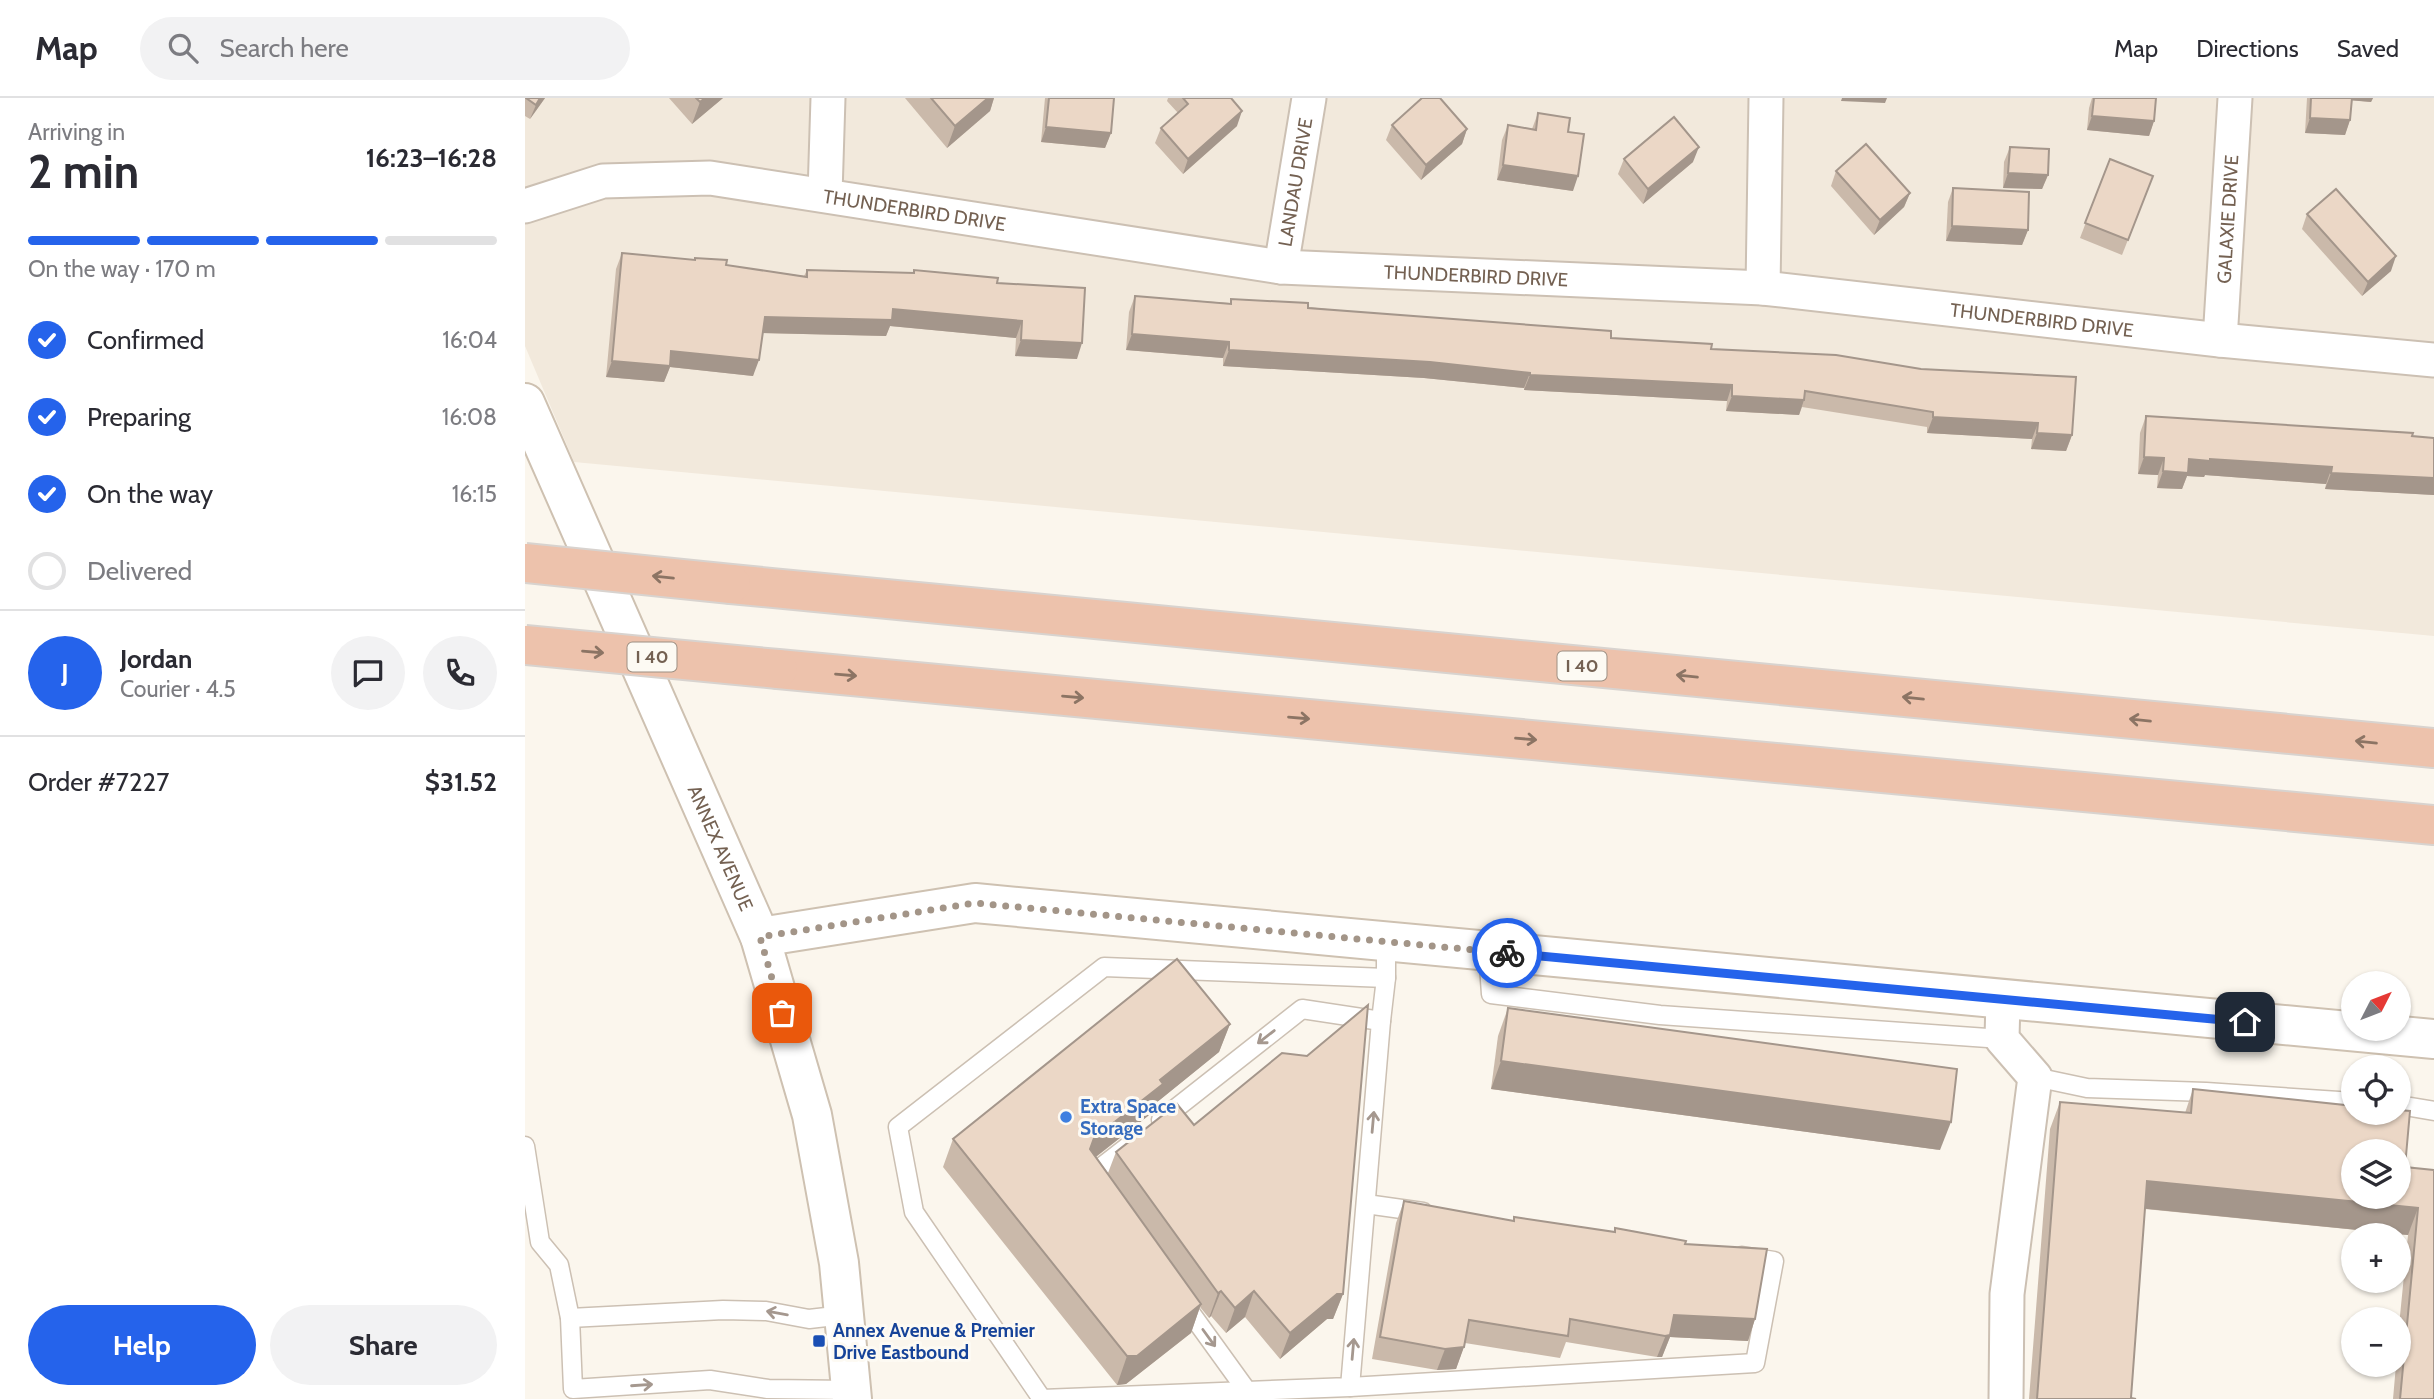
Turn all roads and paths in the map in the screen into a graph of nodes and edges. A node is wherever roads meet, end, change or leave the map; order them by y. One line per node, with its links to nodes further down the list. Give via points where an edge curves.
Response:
1 (828, 98): 5 (street)
2 (1309, 98): 7 (street, LANDAU DRIVE)
3 (1766, 98): 8 (street)
4 (2235, 98): 9 (street, GALAXIE DRIVE)
5 (825, 194): 6 (street, THUNDERBIRD DRIVE, via 710,178 603,181); 7 (street, THUNDERBIRD DRIVE)
6 (525, 206)
7 (1281, 267): 8 (street, THUNDERBIRD DRIVE)
8 (1763, 288): 9 (street, THUNDERBIRD DRIVE)
9 (2220, 340): 10 (street, THUNDERBIRD DRIVE)
10 (2434, 360)
11 (525, 403): 16 (street, ANNEX AVENUE)
12 (525, 564): 14 (highway, I 40, one-way to 12, bridge)
13 (525, 645): 15 (highway, I 40, one-way to 15, bridge)
14 (2434, 748)
15 (2434, 825)
16 (760, 937): 18 (street, via 975,903); 33 (street, ANNEX AVENUE, via 812,1115)
17 (1489, 951): 18 (street); 19 (street); 21 (lane, via 1491,994 1660,1015)
18 (1386, 960): 20 (lane); 38 (lane, via 1104,967 898,1128 914,1212)
19 (2003, 999): 21 (street); 22 (street)
20 (1381, 1021): 28 (lane, one-way to 28, via 1302,1009 1091,1175); 29 (lane, one-way to 20)
21 (2002, 1039): 23 (street)
22 (2434, 1039)
23 (2035, 1077): 24 (lane, via 2087,1088); 39 (street, via 2007,1294)
24 (2341, 1101)
25 (2411, 1107): 26 (lane)
26 (2434, 1111)
27 (525, 1146): 34 (lane, via 540,1242 559,1265)
28 (1107, 1197)
29 (1366, 1204): 30 (lane); 35 (lane, one-way to 29)
30 (1434, 1213)
31 (1720, 1253): 35 (lane, via 1774,1261 1755,1363)
32 (1169, 1283): 36 (lane, one-way to 36)
33 (844, 1315): 34 (lane, one-way to 34, via 809,1319 723,1310); 37 (street, ANNEX AVENUE)
34 (570, 1318): 37 (lane, one-way to 37, via 573,1389 710,1380)
35 (1350, 1387): 36 (lane)
36 (1247, 1391): 38 (lane)
37 (852, 1394)
38 (1042, 1399)
39 (2006, 1399)

